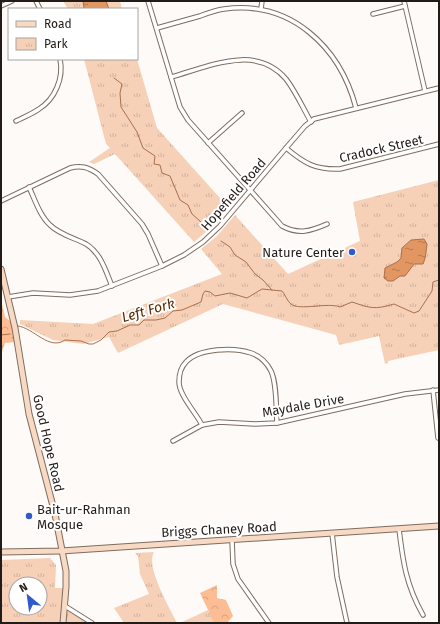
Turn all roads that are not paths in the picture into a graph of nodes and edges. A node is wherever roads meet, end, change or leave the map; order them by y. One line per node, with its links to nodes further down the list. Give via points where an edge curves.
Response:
1 (12, 1): 5 (street)
2 (148, 1): 9 (street)
3 (262, 1): 7 (street)
4 (404, 1): 6 (street)
5 (1, 6)
6 (405, 6): 8 (street); 13 (street)
7 (261, 9): 9 (street, via 223,9); 14 (street, via 292,19 319,39 347,80)
8 (373, 14)
9 (157, 28): 11 (street)
10 (60, 60): 16 (street, via 60,77 49,100 41,109)
11 (171, 77): 17 (street, via 229,60 261,62 286,79); 18 (street, via 180,107)
12 (439, 88): 13 (street, Hopefield Road)
13 (425, 91): 14 (street, Hopefield Road)
14 (356, 108): 17 (street, Hopefield Road)
15 (242, 113): 18 (street)
16 (16, 121)
17 (311, 122): 20 (street, Hopefield Road)
18 (208, 143): 22 (street)
19 (439, 144): 20 (street, Cradock Street, via 328,169 303,162)
20 (286, 148): 22 (street, Hopefield Road)
21 (29, 187): 23 (street); 25 (street, via 70,168 77,166 91,169 142,224); 27 (street, via 51,227 94,251 101,260)
22 (250, 190): 24 (street, via 287,228 307,232); 25 (street, Hopefield Road, via 203,242 184,256)
23 (1, 200)
24 (327, 224)
25 (162, 266): 27 (street, Hopefield Road)
26 (1, 269): 28 (main road, Good Hope Road)
27 (112, 286): 28 (street, Hopefield Road, via 82,294 33,293)
28 (8, 297): 39 (main road, Good Hope Road, via 29,414 55,514)
29 (433, 390): 30 (street, Maydale Drive); 31 (street, Maydale Drive); 33 (street)
30 (439, 390)
31 (276, 423): 32 (street, Maydale Drive, via 219,422); 32 (street, via 274,380 268,365 251,353 223,350 192,357 181,369 180,388)
32 (202, 425): 34 (street, Maydale Drive)
33 (438, 438)
34 (172, 441)
35 (439, 526): 36 (main road, Briggs Chaney Road)
36 (399, 529): 37 (main road, Briggs Chaney Road); 42 (street, via 406,578)
37 (332, 533): 38 (main road, Briggs Chaney Road); 46 (street)
38 (232, 540): 39 (main road, Briggs Chaney Road); 45 (street, via 238,579)
39 (61, 551): 40 (main road, Briggs Chaney Road); 41 (main road, Good Hope Road, via 66,571)
40 (1, 552)
41 (65, 606): 43 (main road, Good Hope Road); 44 (street)
42 (423, 615)
43 (63, 623)
44 (92, 623)
45 (269, 623)
46 (346, 623)

